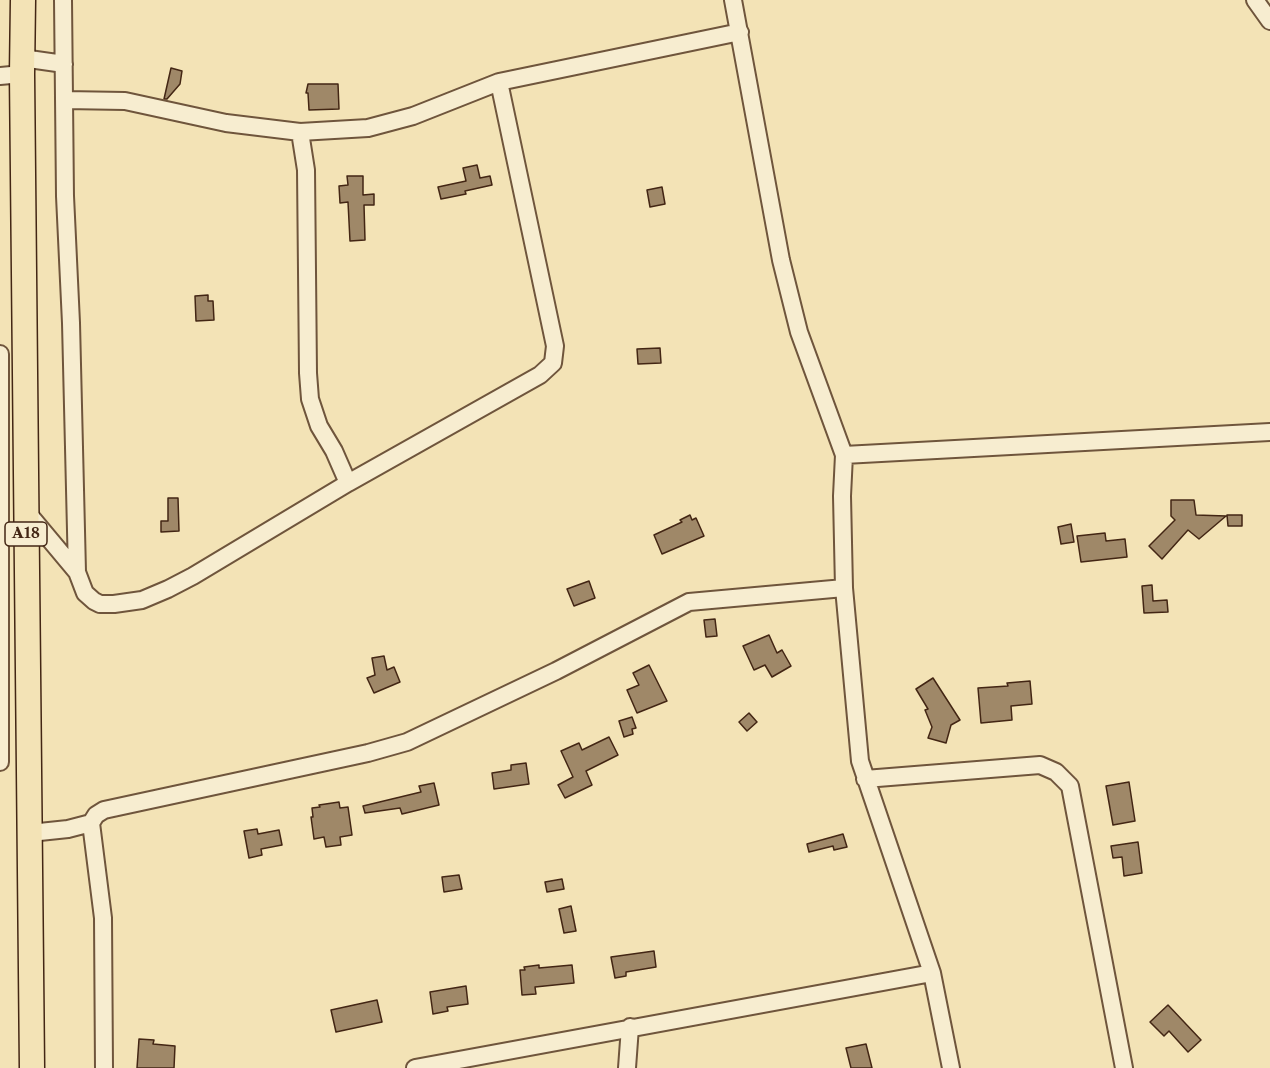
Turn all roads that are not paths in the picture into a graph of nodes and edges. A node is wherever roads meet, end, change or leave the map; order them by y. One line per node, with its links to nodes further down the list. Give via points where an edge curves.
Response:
1 (23, 0): 8 (highway, A18)
2 (63, 0): 7 (street)
3 (734, 0): 6 (street)
4 (1254, 0): 5 (street)
5 (1270, 21)
6 (740, 32): 9 (street); 14 (street, via 783,271 798,332)
7 (64, 64): 8 (street); 10 (street)
8 (15, 70): 15 (highway, A18)
9 (499, 82): 11 (street, via 413,116 368,128); 17 (street, via 555,346 553,363 540,375)
10 (65, 100): 11 (street, via 125,101 226,123); 19 (street)
11 (300, 132): 17 (street, via 306,170 310,399)
12 (0, 354): 16 (street)
13 (1270, 432): 14 (street)
14 (844, 456): 20 (street)
15 (26, 470): 16 (street); 18 (highway, A18)
16 (1, 476): 21 (street)
17 (348, 483): 19 (street, via 193,576 142,600 114,604 94,601 82,590)
18 (26, 511): 19 (street); 24 (highway, A18)
19 (77, 572)
20 (844, 588): 22 (street, via 860,761); 23 (street, via 689,602 407,742 104,810)
21 (0, 762)
22 (865, 779): 25 (street); 32 (street, via 1040,765 1056,772 1070,786)
23 (92, 823): 24 (street); 28 (street, via 103,918)
24 (30, 833): 27 (highway, A18)
25 (932, 973): 26 (street); 31 (street)
26 (630, 1028): 29 (street); 30 (street)
27 (32, 1068)
28 (104, 1068)
29 (415, 1068)
30 (627, 1068)
31 (951, 1068)
32 (1124, 1068)

